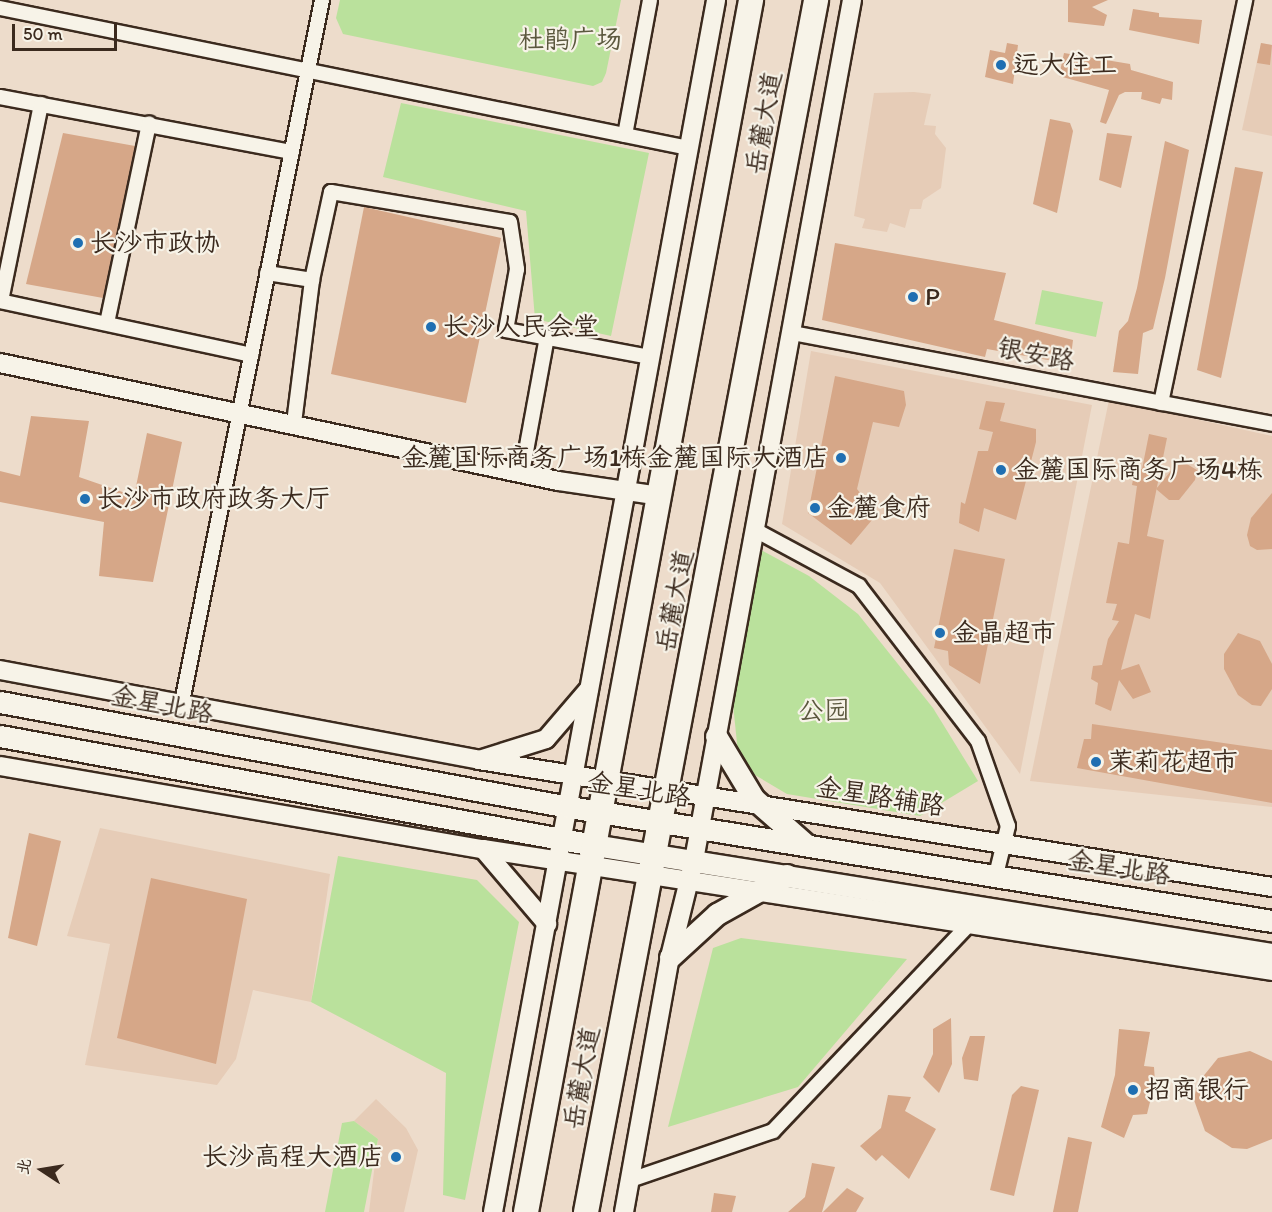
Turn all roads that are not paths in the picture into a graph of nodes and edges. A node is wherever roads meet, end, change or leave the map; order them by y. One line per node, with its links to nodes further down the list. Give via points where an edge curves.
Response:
1 (322, 0): 9 (street)
2 (650, 0): 13 (street)
3 (716, 0): 14 (street)
4 (751, 0): 31 (highway, 岳麓大道)
5 (816, 0): 43 (highway, 岳麓大道)
6 (852, 0): 20 (street)
7 (1245, 0): 25 (street)
8 (0, 8): 9 (street)
9 (308, 69): 13 (street); 15 (street)
10 (0, 96): 11 (street)
11 (40, 104): 12 (street); 18 (street)
12 (149, 123): 15 (street); 19 (street)
13 (625, 135): 14 (street)
14 (688, 148): 23 (street)
15 (292, 152): 16 (street)
16 (267, 273): 17 (street); 22 (street)
17 (312, 280): 21 (street, via 331,192 510,222 517,269 506,330); 27 (street)
18 (0, 301): 19 (street)
19 (107, 323): 22 (street)
20 (792, 333): 25 (street, 银安路); 32 (street)
21 (547, 337): 23 (street); 29 (street)
22 (251, 355): 26 (street)
23 (650, 357): 30 (street)
24 (0, 363): 26 (street)
25 (1161, 403): 28 (street, 银安路)
26 (240, 411): 27 (street); 36 (street)
27 (294, 423): 29 (street)
28 (1272, 424)
29 (522, 473): 30 (street)
30 (625, 491): 31 (street); 34 (street)
31 (659, 496): 42 (highway, 岳麓大道)
32 (754, 530): 38 (street); 51 (street, via 859,586 978,741 1008,826)
33 (0, 670): 36 (street, 金星路辅路)
34 (590, 688): 39 (street, via 546,740); 41 (street)
35 (0, 702): 46 (main road, 金星北路)
36 (181, 707): 39 (street, 金星路辅路)
37 (0, 736): 50 (main road)
38 (716, 736): 44 (street); 45 (main road)
39 (479, 760): 41 (street, 金星路辅路)
40 (0, 766): 53 (street)
41 (575, 774): 42 (street, 金星路辅路); 46 (street)
42 (608, 780): 43 (street, 金星路辅路); 47 (highway, 岳麓大道)
43 (668, 789): 44 (street, 金星路辅路); 48 (highway, 岳麓大道)
44 (704, 795): 45 (street, 金星路辅路); 49 (street)
45 (760, 804): 51 (street, 金星路辅路); 52 (main road)
46 (569, 807): 47 (main road, 金星北路); 50 (street)
47 (602, 812): 48 (main road, 金星北路); 54 (highway, 岳麓大道)
48 (662, 822): 49 (main road, 金星北路); 57 (highway, 岳麓大道)
49 (698, 827): 52 (main road, 金星北路); 55 (street)
50 (564, 840): 54 (main road); 56 (street)
51 (1004, 842): 59 (street); 61 (street, 金星路辅路)
52 (804, 844): 59 (main road, 金星北路)
53 (483, 849): 56 (street); 65 (street)
54 (592, 856): 56 (street); 57 (main road); 71 (highway, 岳麓大道)
55 (694, 860): 57 (main road); 58 (main road); 60 (street)
56 (559, 863): 65 (street)
57 (650, 865): 60 (street); 72 (highway, 岳麓大道)
58 (786, 875): 62 (main road); 63 (main road)
59 (996, 875): 64 (main road, 金星北路)
60 (689, 882): 62 (street); 67 (street)
61 (1272, 887)
62 (759, 890): 67 (main road, via 717,914); 68 (street)
63 (985, 908): 66 (main road); 69 (street, via 773,1131)
64 (1272, 921)
65 (547, 924): 70 (street)
66 (1272, 954)
67 (670, 957): 69 (street)
68 (1272, 971)
69 (630, 1180): 73 (street)
70 (493, 1212)
71 (526, 1212)
72 (586, 1212)
73 (624, 1212)

